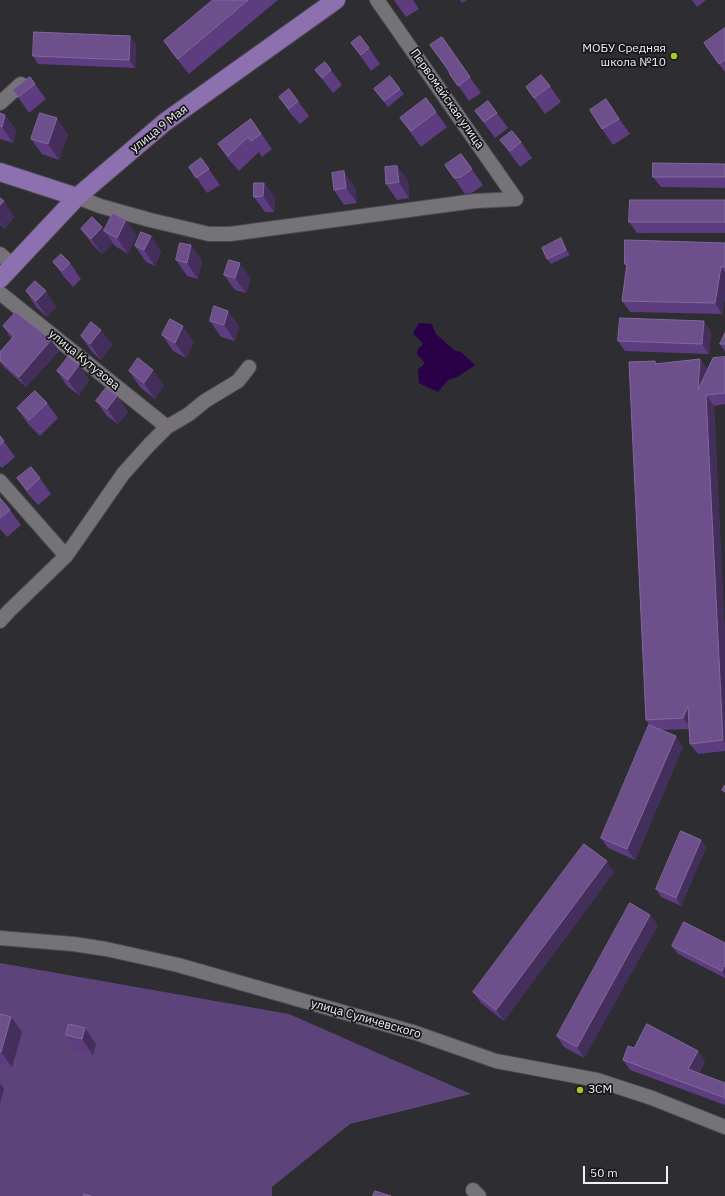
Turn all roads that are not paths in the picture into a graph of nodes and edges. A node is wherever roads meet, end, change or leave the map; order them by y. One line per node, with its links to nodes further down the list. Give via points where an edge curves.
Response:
1 (336, 0): 6 (main road, улица 9 Мая, via 165,122)
2 (377, 0): 6 (street, Первомайская улица, via 516,198 209,234 100,206)
3 (21, 84): 4 (street)
4 (0, 103)
5 (0, 172): 6 (main road)
6 (77, 196): 7 (main road, улица 9 Мая)
7 (6, 260): 8 (main road, улица 9 Мая)
8 (0, 279)
9 (0, 293): 11 (street, улица Кутузова)
10 (249, 367): 11 (street, via 238,381)
11 (167, 427): 13 (street, via 123,474)
12 (0, 481): 13 (street)
13 (66, 556): 14 (street)
14 (0, 621)
15 (0, 938): 16 (street, улица Суличевского, via 106,949 178,965 416,1033 496,1061 597,1080 652,1098)
16 (725, 1127)

